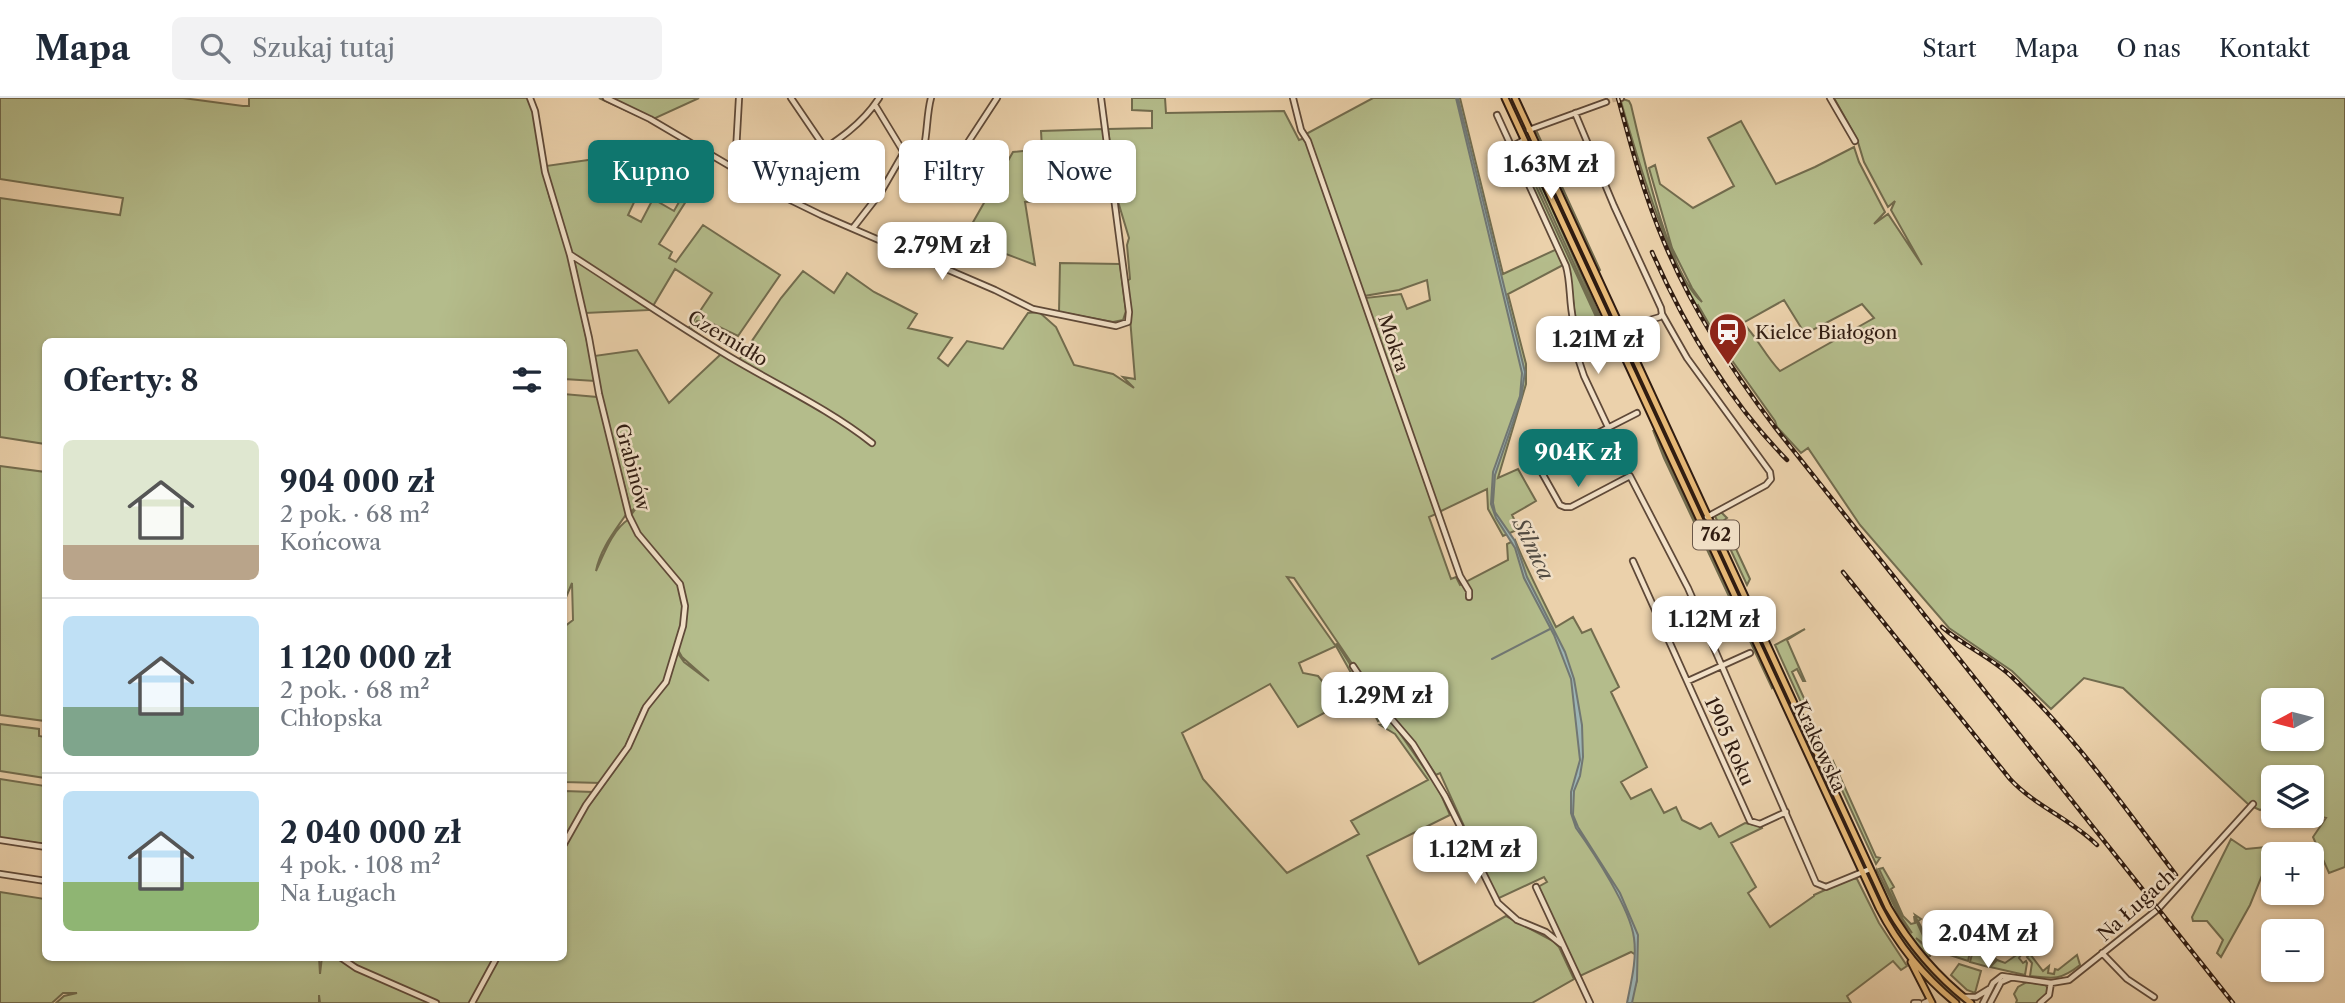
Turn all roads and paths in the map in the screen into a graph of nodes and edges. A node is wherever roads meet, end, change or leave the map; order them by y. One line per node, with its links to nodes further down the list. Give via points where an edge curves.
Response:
1 (530, 98): 31 (street, Grabinów)
2 (606, 98): 28 (street)
3 (739, 98): 18 (street)
4 (791, 98): 19 (street)
5 (878, 98): 14 (street)
6 (931, 98): 21 (street)
7 (997, 98): 22 (street)
8 (1101, 98): 30 (street, via 1128,322 1116,326 1032,309)
9 (1293, 98): 41 (street, Mokra)
10 (1505, 98): 23 (main road, Krakowska / 762)
11 (1515, 98): 17 (main road, Krakowska / 762)
12 (1830, 98): 24 (street)
13 (1606, 102): 15 (street)
14 (875, 104): 20 (street); 25 (street)
15 (1575, 113): 17 (street); 32 (street)
16 (1497, 115): 26 (street)
17 (1530, 130): 33 (main road, Krakowska / 762)
18 (737, 140)
19 (820, 140)
20 (837, 140)
21 (925, 140)
22 (970, 140)
23 (1524, 140): 26 (street); 34 (main road, Krakowska / 762)
24 (1855, 141)
25 (899, 144)
26 (1511, 147): 35 (street, via 1566,266 1575,329)
27 (899, 161): 30 (street)
28 (728, 165)
29 (797, 203): 30 (street)
30 (852, 228)
31 (570, 255): 38 (street, Czernidło); 48 (street, Grabinów, via 629,516 638,534 680,584 685,606 668,676)
32 (1662, 314): 33 (street); 39 (street, via 1687,358 1770,472 1766,485)
33 (1620, 328): 34 (street); 39 (main road, Krakowska / 762)
34 (1612, 330): 35 (street); 52 (main road, Krakowska / 762)
35 (1584, 341): 37 (street, via 1578,358)
36 (1637, 413): 37 (street)
37 (1608, 427): 44 (street, via 1537,464 1565,507 1630,476)
38 (872, 443)
39 (1707, 517): 51 (main road, Krakowska / 762)
40 (1633, 561): 45 (street, 1905 Roku)
41 (1469, 597)
42 (1750, 653): 44 (street)
43 (1353, 666): 56 (street, via 1413,744 1445,796 1498,904)
44 (1722, 666): 45 (street); 47 (street)
45 (1688, 681): 47 (street, 1905 Roku, via 1750,821 1760,824)
46 (2253, 804): 57 (street, Na Ługach, via 2168,899)
47 (1786, 812): 52 (street, via 1815,883 1826,887)
48 (567, 839)
49 (0, 840): 50 (street)
50 (42, 845)
51 (1870, 869): 52 (street); 64 (main road, Krakowska / 762, via 1913,946)
52 (1861, 872): 58 (main road, Krakowska / 762, via 1886,923)
53 (0, 874): 54 (street)
54 (42, 880)
55 (1536, 887): 56 (street)
56 (1561, 944): 69 (street)
57 (2102, 953): 62 (street, Na Ługach, via 2069,980); 65 (street, via 2127,979)
58 (1908, 954): 66 (main road); 70 (main road, Krakowska / 762)
59 (346, 961): 67 (street)
60 (495, 961): 68 (street)
61 (2015, 978): 62 (street); 63 (street, via 1998,977); 73 (street, via 2001,982)
62 (2051, 983): 74 (street, via 2049,995)
63 (1990, 989): 64 (street, via 1976,997); 72 (street)
64 (1963, 997): 71 (main road, Krakowska / 762)
65 (2154, 997)
66 (1924, 1002)
67 (436, 1003)
68 (472, 1003)
69 (1590, 1003)
70 (1956, 1003)
71 (1971, 1003)
72 (1983, 1003)
73 (1990, 1003)
74 (2040, 1003)

